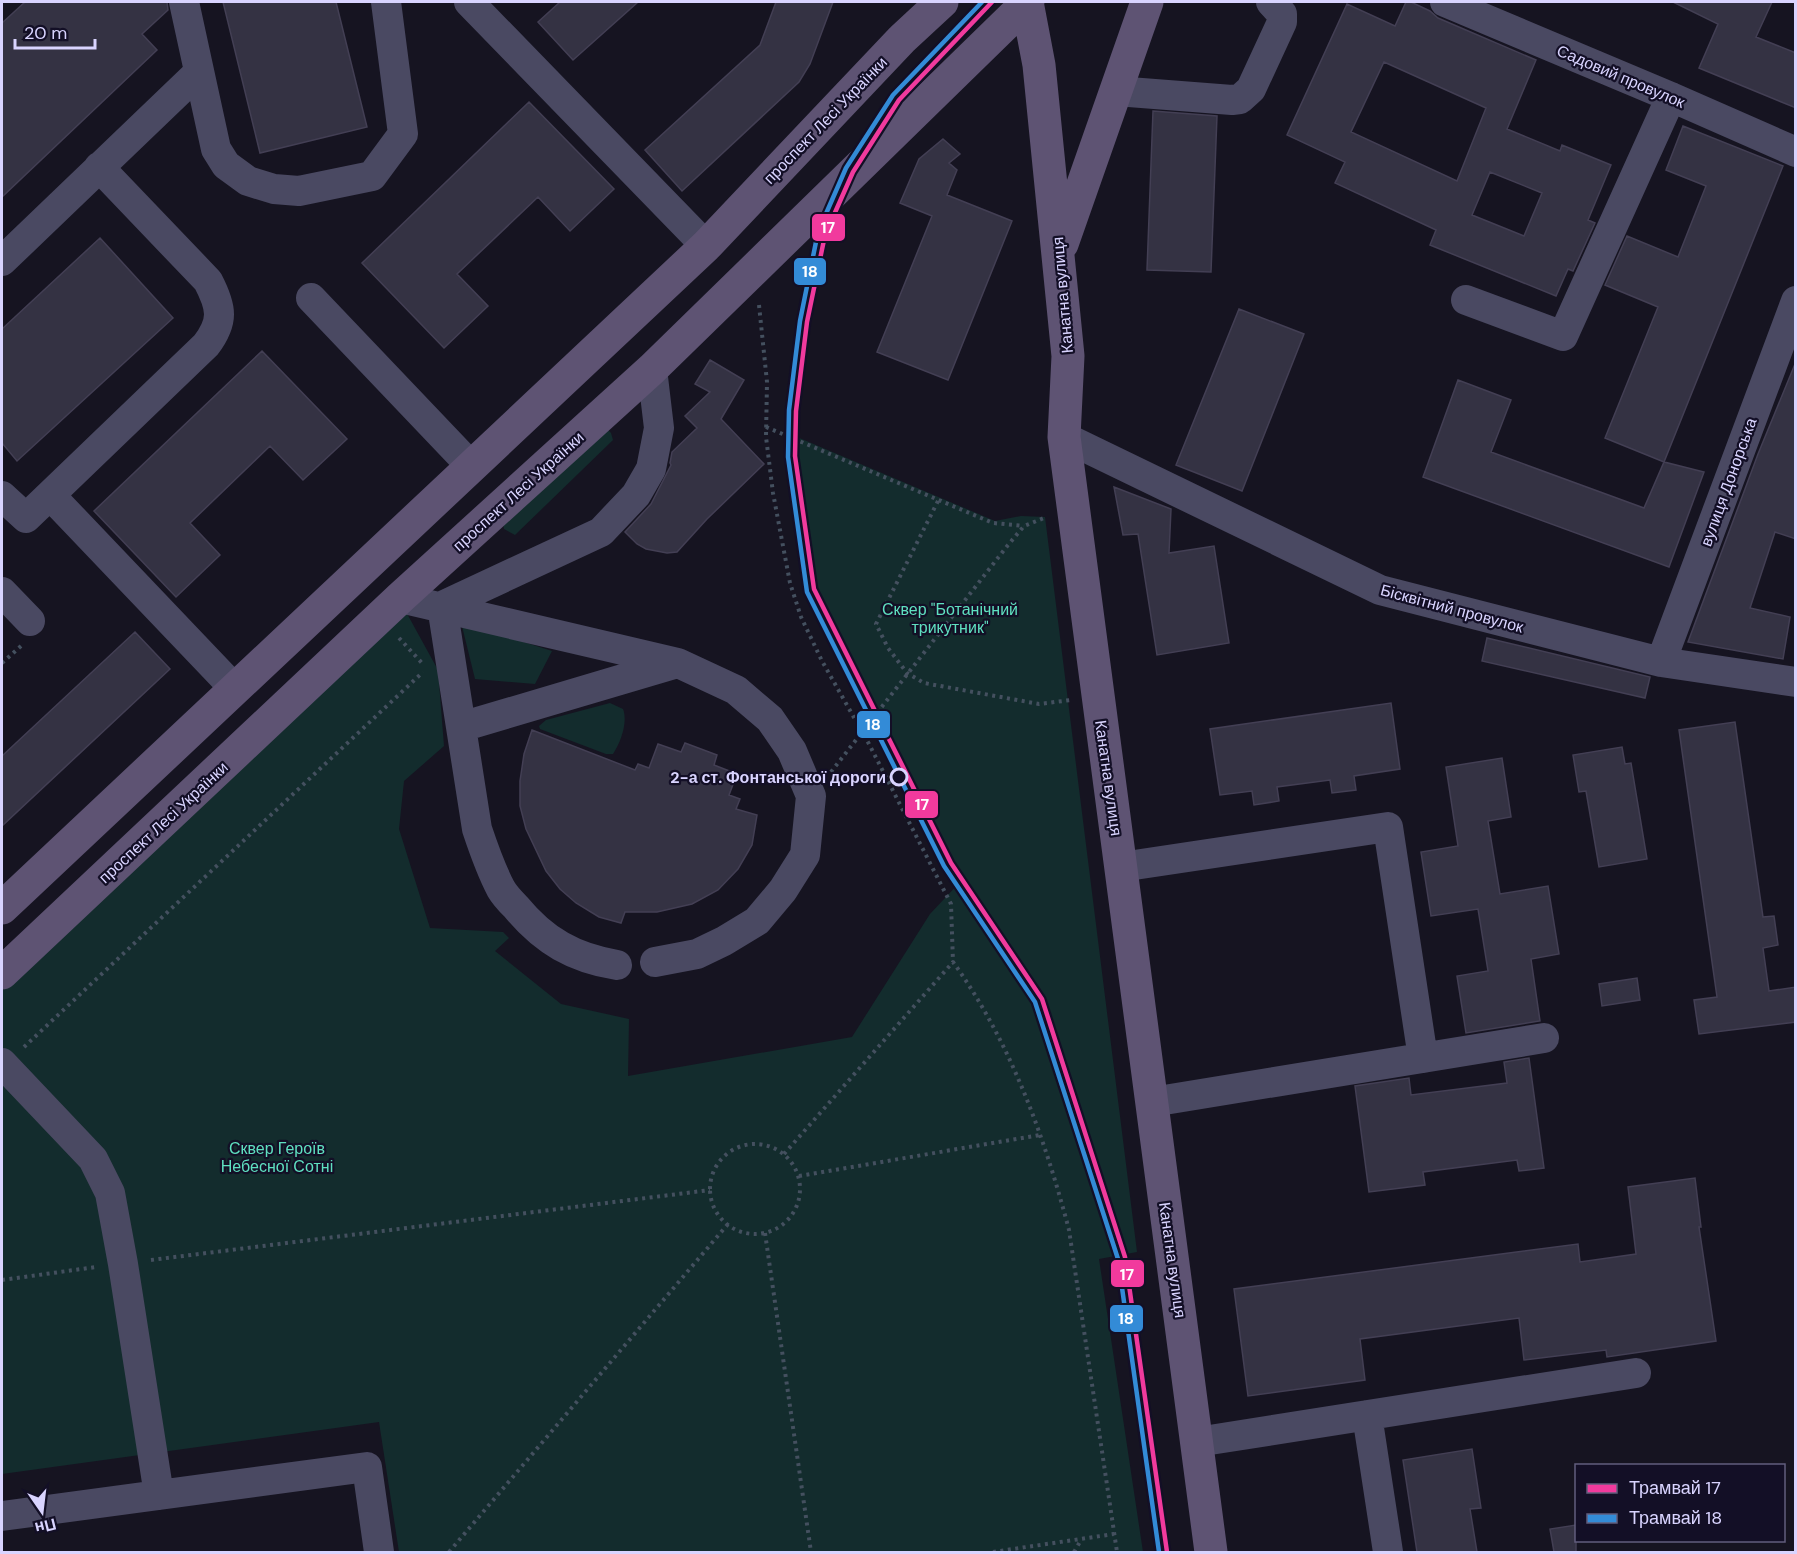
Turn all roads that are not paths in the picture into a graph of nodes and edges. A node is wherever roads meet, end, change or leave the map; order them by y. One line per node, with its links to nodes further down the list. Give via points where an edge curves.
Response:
1 (184, 2): 9 (street)
2 (386, 2): 9 (street, via 403,134 372,176 299,191 248,181 226,165 216,149)
3 (469, 2): 14 (street)
4 (942, 2): 14 (main road, проспект Лесі Українки)
5 (1027, 2): 15 (main road, Канатна вулиця, via 1039,65); 20 (main road, проспект Лесі Українки)
6 (1147, 2): 10 (main road)
7 (1271, 2): 10 (street, via 1282,14 1282,22 1251,89 1240,99)
8 (1445, 2): 11 (street, Садовий провулок)
9 (198, 72): 13 (street)
10 (1116, 91): 15 (main road)
11 (1671, 97): 12 (street, Садовий провулок); 18 (street, via 1563,336)
12 (1796, 152)
13 (99, 167): 16 (street); 23 (street, via 208,282 218,299 220,316 206,345)
14 (705, 246): 22 (main road, проспект Лесі Українки)
15 (1058, 254): 21 (main road, Канатна вулиця, via 1068,356)
16 (2, 261)
17 (311, 298): 22 (street)
18 (1466, 300)
19 (1796, 301): 29 (street, вулиця Донорська)
20 (652, 369): 26 (main road, проспект Лесі Українки); 27 (street, via 658,428 651,469 636,495 601,532)
21 (1064, 437): 29 (street, Бісквітний провулок, via 1380,590); 34 (main road, Канатна вулиця)
22 (471, 466): 32 (main road, проспект Лесі Українки)
23 (50, 495): 24 (street, via 26,518); 32 (street)
24 (2, 496)
25 (2, 592): 28 (street)
26 (400, 598): 27 (street); 38 (main road, проспект Лесі Українки)
27 (442, 606): 30 (street); 33 (street)
28 (30, 621)
29 (1661, 662): 31 (street, Бісквітний провулок)
30 (678, 663): 33 (street); 36 (street, via 736,690 770,719 792,751 811,796 805,855 757,921 696,954)
31 (1796, 682)
32 (234, 688): 35 (main road, проспект Лесі Українки)
33 (461, 727): 37 (street, via 477,829 502,891 531,926 562,948 592,961)
34 (1121, 867): 40 (street, via 1388,827); 42 (main road, Канатна вулиця)
35 (2, 908)
36 (656, 962)
37 (617, 965)
38 (2, 973)
39 (1544, 1038): 40 (street)
40 (1423, 1058): 42 (street)
41 (3, 1064): 46 (street, via 93,1159 110,1193)
42 (1152, 1102): 45 (main road, Канатна вулиця)
43 (1636, 1373): 44 (street)
44 (1367, 1415): 45 (street); 50 (street)
45 (1197, 1442): 49 (main road, Канатна вулиця)
46 (159, 1495): 47 (street); 48 (street, via 367,1467)
47 (2, 1516)
48 (379, 1552)
49 (1211, 1552)
50 (1388, 1552)

